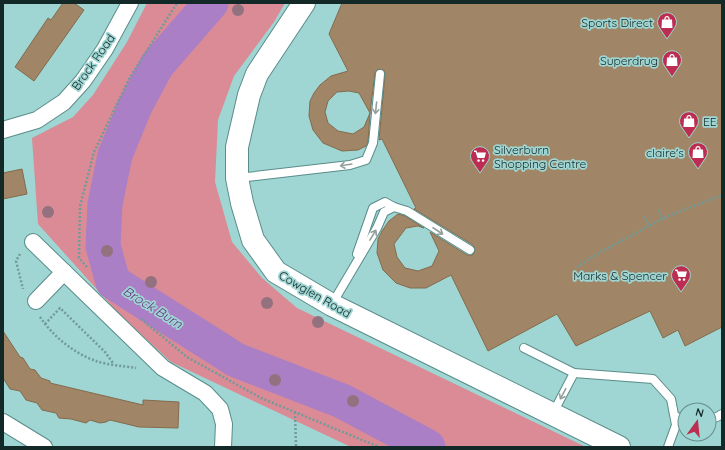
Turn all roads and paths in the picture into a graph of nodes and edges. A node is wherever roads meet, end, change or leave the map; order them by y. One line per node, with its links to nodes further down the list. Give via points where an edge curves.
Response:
1 (130, 3): 5 (street, Brock Road, via 105,49 83,81 64,102 37,120)
2 (177, 3): 15 (path, via 129,79 94,152 80,206 79,258)
3 (304, 3): 6 (street, Cowglen Road, via 260,69 252,88 237,146)
4 (380, 74): 6 (lane, one-way to 6, via 373,143 366,160 350,165)
5 (3, 130)
6 (237, 178): 18 (street, Cowglen Road, via 253,240 276,272)
7 (722, 195): 10 (path)
8 (658, 210): 10 (path)
9 (644, 216): 11 (path)
10 (662, 219): 11 (path)
11 (649, 226): 14 (path)
12 (33, 242): 16 (street); 17 (path, via 21,252 16,261)
13 (470, 250): 18 (lane, one-way to 13, via 384,212 394,207 407,211)
14 (577, 267)
15 (89, 269)
16 (64, 272): 17 (street); 23 (street)
17 (32, 302): 20 (path)
18 (332, 305): 26 (street, Cowglen Road)
19 (138, 317): 25 (path, via 187,357 261,398)
20 (45, 324): 22 (path, via 72,349 96,361); 22 (path, via 60,308 105,352)
21 (524, 348): 24 (lane)
22 (113, 364): 23 (path, via 153,370)
23 (160, 365): 30 (street, via 205,393 220,409 224,424)
24 (574, 373): 26 (lane, one-way to 26); 27 (lane, via 652,379 671,399)
25 (295, 412): 31 (path); 32 (path)
26 (552, 414): 33 (street, Cowglen Road)
27 (675, 417): 34 (lane, via 676,425)
28 (3, 422): 29 (street)
29 (44, 447)
30 (223, 447)
31 (296, 447)
32 (379, 447)
33 (619, 447)
34 (668, 447)

